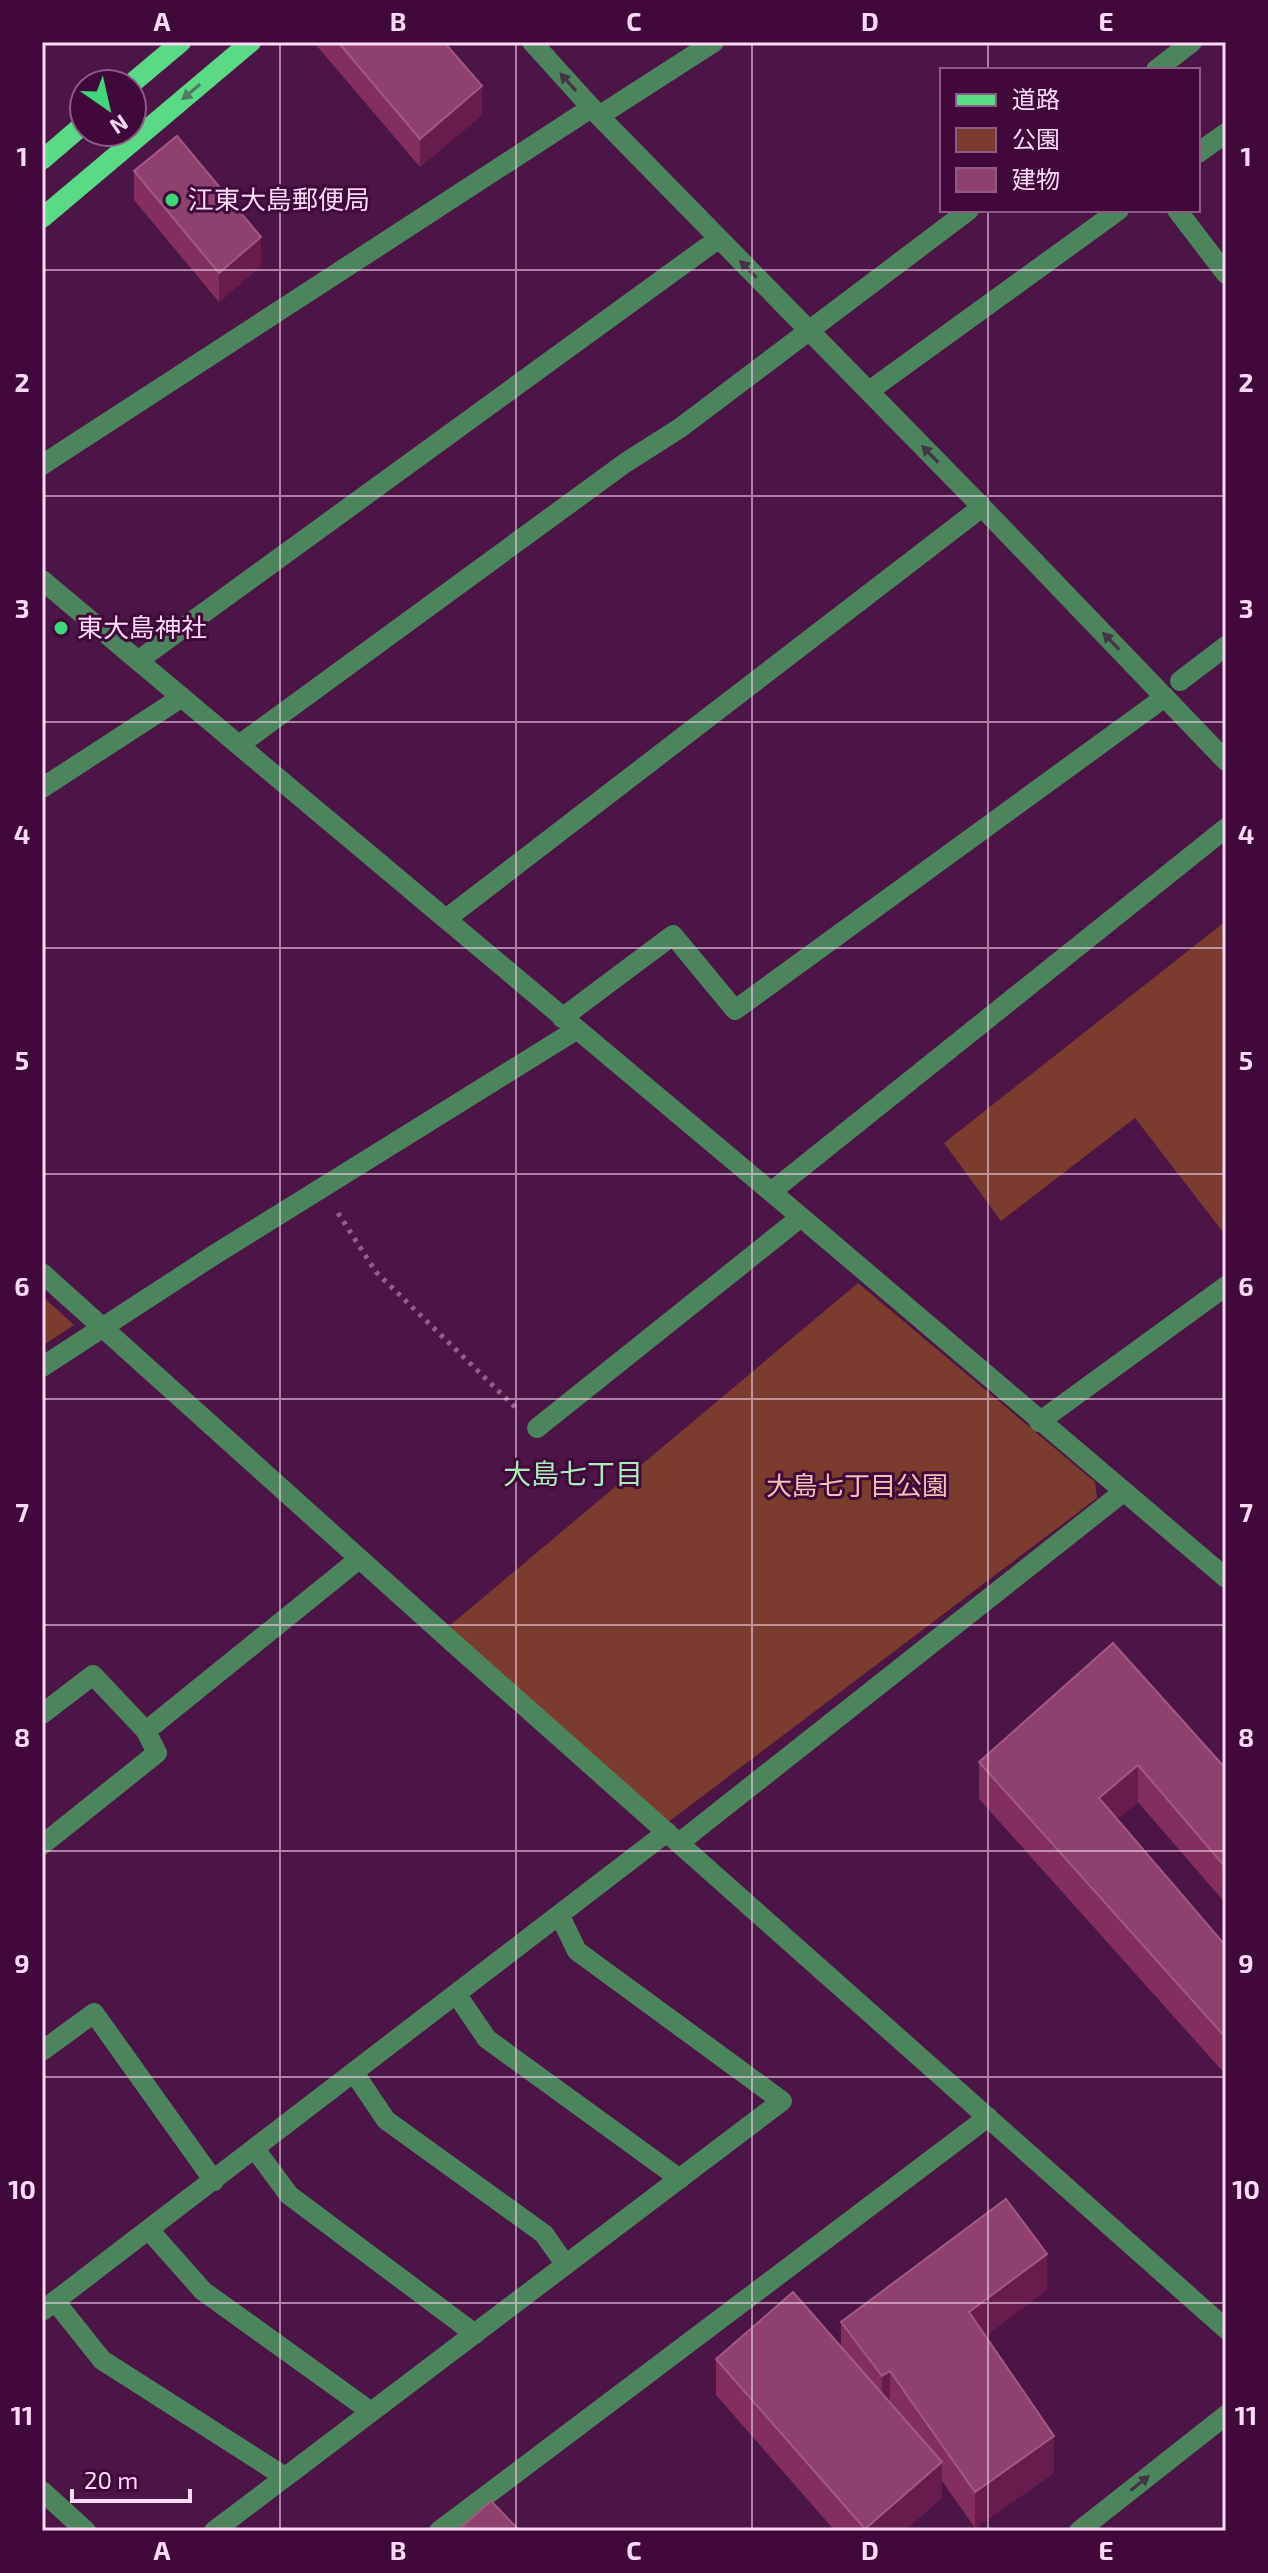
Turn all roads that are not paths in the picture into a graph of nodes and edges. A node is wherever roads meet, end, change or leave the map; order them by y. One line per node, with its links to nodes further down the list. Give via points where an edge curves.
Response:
1 (181, 42): 7 (main road)
2 (251, 42): 16 (main road, one-way to 16)
3 (532, 42): 8 (street, one-way to 3)
4 (714, 42): 8 (street)
5 (1192, 42): 6 (street)
6 (1159, 68)
7 (148, 70)
8 (595, 112): 17 (street); 21 (street)
9 (1226, 133): 11 (street)
10 (68, 138): 12 (main road)
11 (1200, 152)
12 (42, 160)
13 (966, 212): 19 (street)
14 (1116, 212): 20 (street)
15 (1179, 212): 18 (street)
16 (42, 218)
17 (718, 239): 19 (street, one-way to 17); 25 (street)
18 (1226, 274)
19 (808, 329): 20 (street); 29 (street, via 680,428)
20 (869, 391): 22 (street, one-way to 20)
21 (42, 465)
22 (982, 507): 28 (street, one-way to 22); 33 (street)
23 (42, 580): 25 (street)
24 (1226, 646): 26 (street)
25 (139, 660): 27 (street)
26 (1180, 681)
27 (182, 697): 29 (street); 31 (street)
28 (1165, 697): 30 (street); 34 (street, via 735,1010 673,935)
29 (239, 745): 33 (street)
30 (1226, 761)
31 (42, 788)
32 (1226, 828): 35 (street)
33 (446, 919): 34 (street)
34 (569, 1024): 35 (street); 39 (street)
35 (771, 1192): 36 (street)
36 (801, 1217): 41 (street); 42 (street)
37 (42, 1273): 39 (street)
38 (1226, 1286): 41 (street)
39 (102, 1328): 40 (street); 44 (street)
40 (42, 1367)
41 (1039, 1422): 43 (street)
42 (537, 1428)
43 (1122, 1493): 45 (street); 48 (street)
44 (359, 1559): 47 (street); 48 (street)
45 (1226, 1578)
46 (42, 1714): 47 (street, via 93,1675)
47 (146, 1731): 49 (street, via 157,1753)
48 (673, 1838): 50 (street); 54 (street)
49 (42, 1845)
50 (560, 1916): 51 (street); 56 (street, via 577,1951 782,2101)
51 (457, 1995): 53 (street); 56 (street, via 487,2039)
52 (42, 2051): 57 (street, via 94,2013)
53 (355, 2074): 55 (street); 59 (street, via 386,2120 544,2234)
54 (988, 2117): 61 (street); 69 (street)
55 (255, 2149): 57 (street); 62 (street, via 289,2195)
56 (680, 2179): 59 (street)
57 (214, 2181): 58 (street)
58 (149, 2230): 60 (street); 63 (street, via 203,2291)
59 (565, 2264): 62 (street)
60 (48, 2306): 65 (street, via 102,2360)
61 (1226, 2329)
62 (475, 2334): 63 (street)
63 (370, 2411): 65 (street)
64 (1226, 2415): 70 (street, one-way to 64)
65 (285, 2477): 68 (street)
66 (42, 2491): 67 (street)
67 (86, 2531)
68 (214, 2531)
69 (439, 2531)
70 (1079, 2531)

